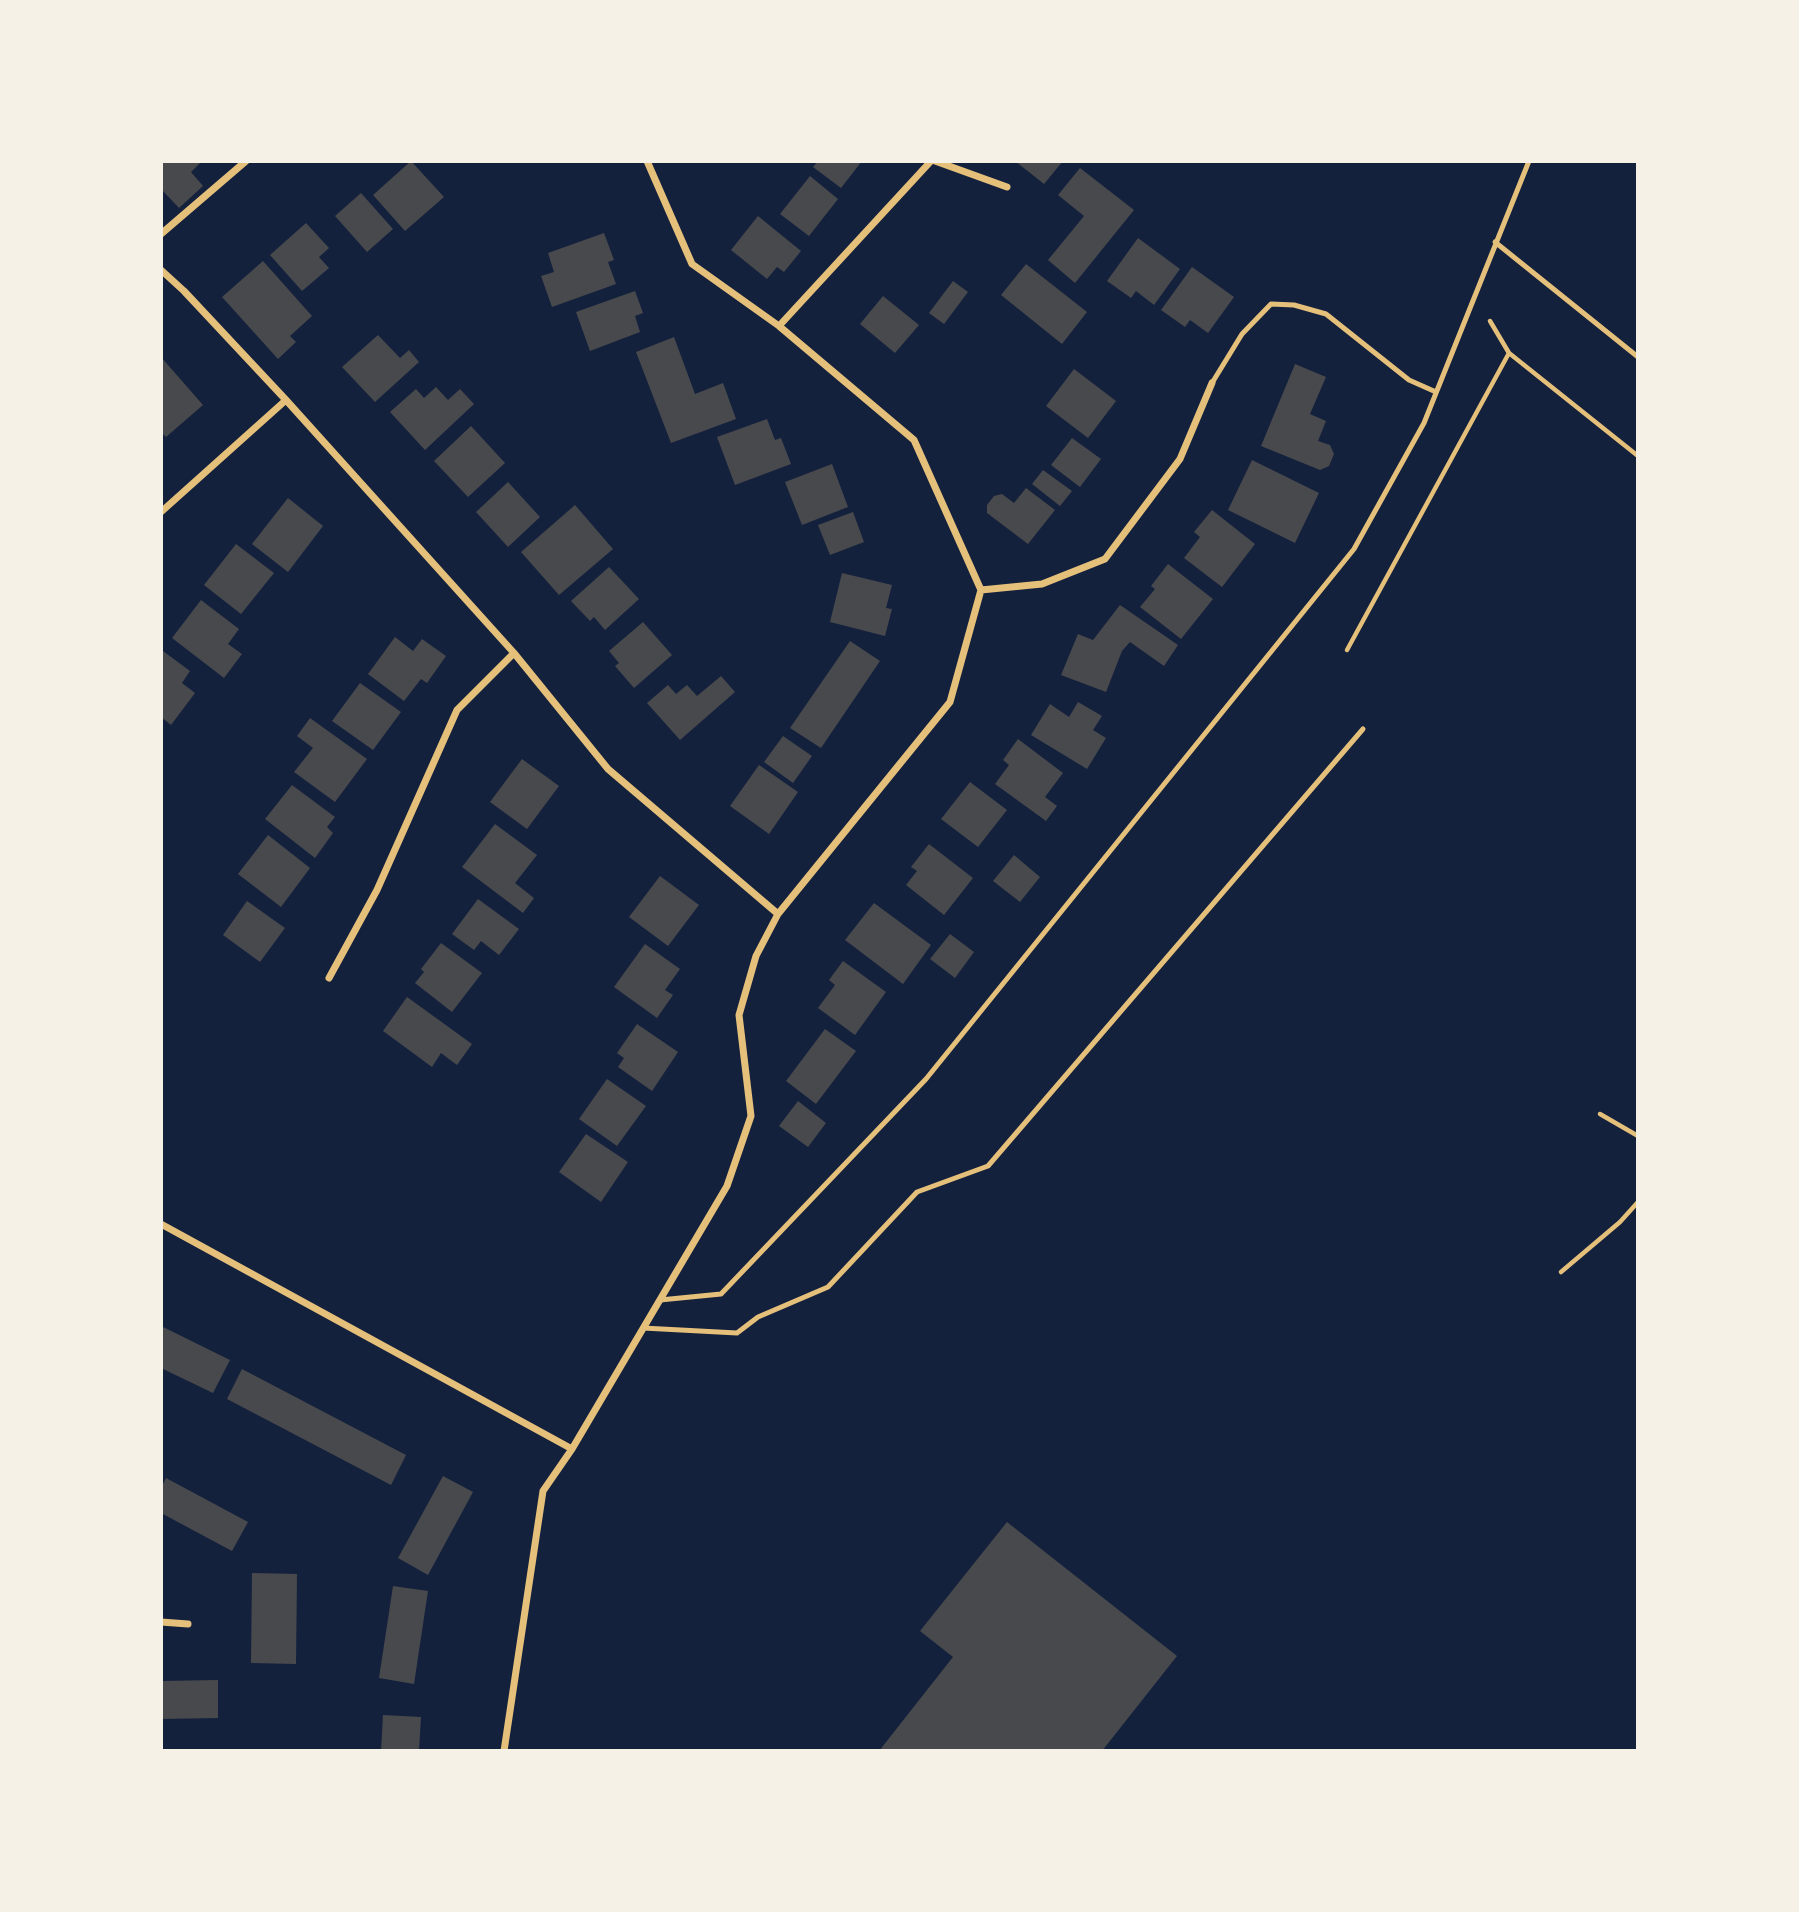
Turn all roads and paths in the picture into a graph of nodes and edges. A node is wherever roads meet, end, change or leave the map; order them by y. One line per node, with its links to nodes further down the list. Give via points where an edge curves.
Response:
1 (246, 161): 6 (street)
2 (647, 161): 10 (street, via 692,264)
3 (933, 161): 5 (street); 10 (street)
4 (1529, 161): 7 (lane)
5 (1007, 187)
6 (161, 234)
7 (1495, 242): 9 (lane); 12 (lane)
8 (161, 270): 15 (street)
9 (1473, 299): 11 (path); 14 (lane)
10 (779, 326): 18 (street, via 914,440)
11 (1509, 354): 16 (path); 19 (path)
12 (1638, 357)
13 (1212, 383): 14 (lane, via 1242,334 1271,304 1326,314 1409,380); 18 (street, via 1180,459 1105,559 1042,584)
14 (1436, 392): 29 (lane, via 1424,423 1354,549 926,1079 721,1294)
15 (286, 400): 17 (street); 20 (street)
16 (1638, 456)
17 (161, 512)
18 (981, 590): 22 (street, via 950,702)
19 (1347, 650)
20 (514, 653): 22 (street, via 608,769); 23 (street, via 457,710 377,890)
21 (1363, 729): 30 (lane, via 988,1166 917,1192 828,1287 758,1317 737,1333)
22 (778, 914): 29 (street, via 756,956 739,1015 751,1116 727,1186)
23 (329, 978)
24 (1600, 1114): 25 (path)
25 (1638, 1136)
26 (1638, 1202): 28 (path)
27 (161, 1224): 31 (street)
28 (1561, 1272)
29 (660, 1300): 30 (street)
30 (643, 1328): 31 (street)
31 (572, 1449): 34 (street, via 543,1491)
32 (161, 1622): 33 (street)
33 (188, 1624)
34 (504, 1751)

